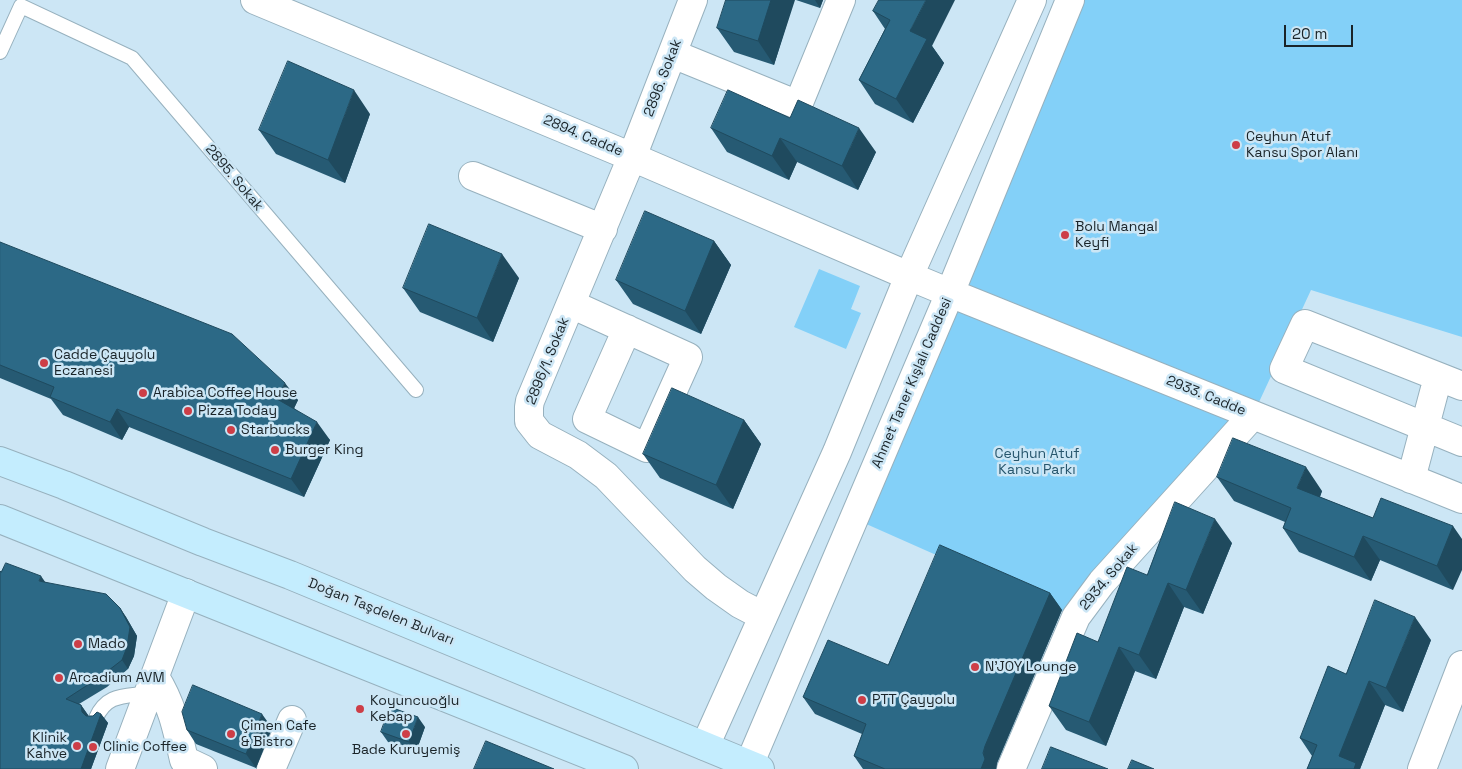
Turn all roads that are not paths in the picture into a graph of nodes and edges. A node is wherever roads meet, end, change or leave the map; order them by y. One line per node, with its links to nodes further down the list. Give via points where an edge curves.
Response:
1 (258, 0): 8 (street, 2894. Cadde)
2 (694, 0): 7 (street, 2896. Sokak)
3 (841, 0): 7 (street, via 798,106)
4 (1032, 0): 11 (street)
5 (1070, 0): 12 (street, Ahmet Taner Kışlalı Caddesi)
6 (0, 52): 16 (lane, 2895. Sokak, via 22,6 132,58)
7 (673, 54): 8 (street, 2896. Sokak)
8 (632, 157): 10 (street, 2896/1. Sokak); 11 (street, 2894. Cadde)
9 (473, 176): 10 (street)
10 (603, 229): 13 (street, 2896/1. Sokak)
11 (909, 276): 12 (street, 2894. Cadde); 25 (street, via 837,452)
12 (950, 293): 17 (street, 2933. Cadde); 31 (street, Ahmet Taner Kışlalı Caddesi)
13 (571, 304): 14 (street); 25 (street, 2896/1. Sokak, via 530,401 529,421 540,435 578,455 606,476 673,548 716,588)
14 (627, 329)
15 (1450, 382): 18 (street); 18 (street, via 1305,324 1284,370)
16 (416, 390)
17 (1253, 415): 21 (street, 2933. Cadde); 36 (street, 2934. Sokak, via 1088,599 1076,617)
18 (1425, 427): 19 (street); 21 (street)
19 (1462, 442)
20 (0, 461): 30 (main road, Doğan Taşdelen Bulvarı, via 290,574)
21 (1411, 479): 22 (street, 2933. Cadde)
22 (1462, 499)
23 (0, 519): 24 (main road)
24 (186, 593): 27 (street); 35 (main road)
25 (763, 616): 30 (street)
26 (1462, 665): 37 (street)
27 (152, 685): 28 (lane, via 108,701); 32 (street); 33 (street, via 166,694 184,760)
28 (96, 718)
29 (292, 720): 34 (street)
30 (705, 746): 31 (main road, Doğan Taşdelen Bulvarı)
31 (755, 767)
32 (120, 769)
33 (202, 769)
34 (271, 769)
35 (624, 769)
36 (1011, 769)
37 (1422, 769)

